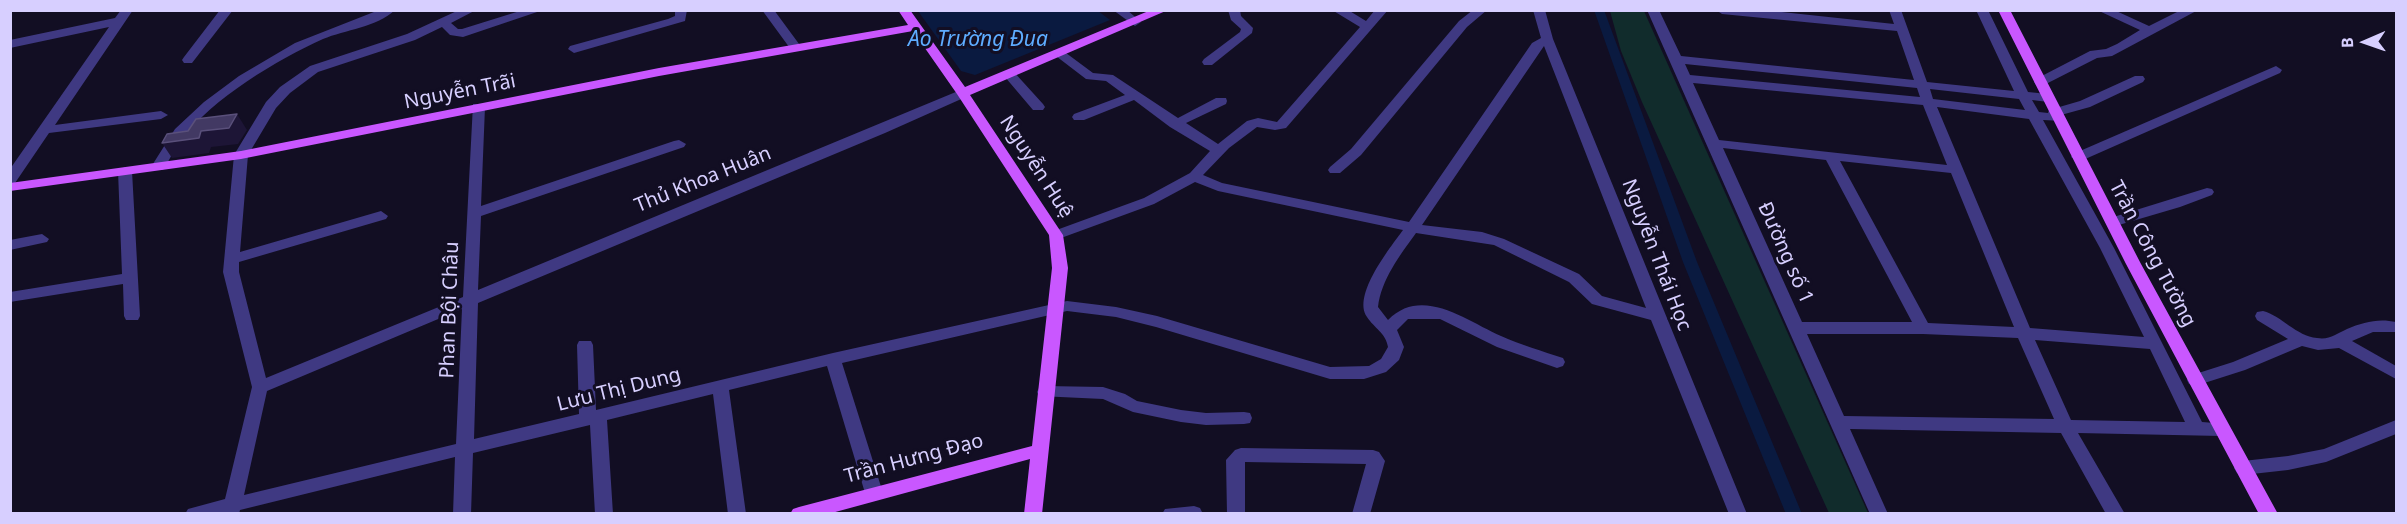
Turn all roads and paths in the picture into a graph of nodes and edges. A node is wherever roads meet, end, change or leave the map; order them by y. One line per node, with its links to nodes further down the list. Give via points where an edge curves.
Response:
1 (226, 10): 37 (street)
2 (389, 10): 64 (street, via 281,55 200,114 179,134)
3 (470, 10): 25 (street)
4 (537, 10): 25 (street, via 463,33 454,32)
5 (681, 10): 34 (street, via 681,18 672,22)
6 (768, 10): 33 (street)
7 (904, 10): 27 (main road, Nguyễn Huệ)
8 (1119, 10): 26 (street)
9 (1162, 10): 26 (main road, Thủ Khoa Huân)
10 (1234, 10): 38 (street, via 1235,17 1247,28 1246,33)
11 (1338, 10): 28 (street)
12 (1382, 10): 28 (street)
13 (1481, 10): 65 (street, via 1463,24 1356,152)
14 (1539, 10): 31 (street, Nguyễn Thái Học)
15 (1653, 10): 36 (street, Đường số 1)
16 (1722, 10): 22 (street)
17 (1895, 10): 29 (street)
18 (1982, 10): 46 (street, Trần Công Tường)
19 (2004, 10): 43 (main road, Trần Công Tường)
20 (2103, 10): 30 (street)
21 (2188, 11): 30 (street)
22 (1746, 12): 23 (street)
23 (1798, 14): 29 (street)
24 (124, 16): 32 (street); 57 (street)
25 (443, 22): 61 (street, via 411,37 314,69 271,105)
26 (1135, 22): 35 (main road, Thủ Khoa Huân)
27 (916, 27): 33 (main road, Nguyễn Trãi); 45 (main road, Nguyễn Huệ)
28 (1369, 27): 60 (street, via 1281,125 1254,123)
29 (1902, 28): 44 (street)
30 (2149, 30): 43 (street, via 2121,47 2094,54)
31 (1547, 39): 75 (street, via 1536,46); 85 (street, Nguyễn Thái Học)
32 (10, 44)
33 (796, 48): 50 (main road, Nguyễn Trãi)
34 (574, 49)
35 (1058, 53): 40 (main road, Thủ Khoa Huân); 47 (street, via 1087,75 1109,78)
36 (1675, 59): 41 (street, Đường số 1); 44 (street)
37 (188, 60)
38 (1209, 62)
39 (2276, 70): 63 (street)
40 (1009, 74): 45 (main road, Thủ Khoa Huân); 51 (street)
41 (1685, 78): 49 (street); 58 (street, Đường số 1)
42 (2139, 79): 52 (street, via 2085,104)
43 (2040, 82): 52 (main road, Trần Công Tường)
44 (1923, 84): 46 (street); 49 (street)
45 (963, 93): 76 (main road, Nguyễn Huệ); 82 (street, Thủ Khoa Huân)
46 (2023, 95): 52 (street); 54 (street, Trần Công Tường)
47 (1133, 96): 55 (street); 56 (street)
48 (1221, 101): 56 (street)
49 (1928, 102): 54 (street); 66 (street)
50 (478, 107): 61 (main road, Nguyễn Trãi); 72 (street, Phan Bội Châu)
51 (1038, 107)
52 (2053, 110): 54 (street); 63 (main road, Trần Công Tường)
53 (161, 115): 57 (street)
54 (2033, 115): 94 (street, Trần Công Tường, via 2107,248)
55 (1079, 117)
56 (1175, 124): 60 (street)
57 (44, 130): 69 (street)
58 (1713, 143): 62 (street); 88 (street, Đường số 1)
59 (679, 144): 72 (street)
60 (1219, 151): 68 (street)
61 (241, 155): 64 (main road, Nguyễn Trãi); 79 (street)
62 (1831, 157): 66 (street); 89 (street)
63 (2078, 157): 74 (main road, Trần Công Tường)
64 (158, 167): 67 (main road, Nguyễn Trãi)
65 (1335, 170)
66 (1958, 170): 91 (street)
67 (125, 171): 70 (main road, Nguyễn Trãi); 80 (street)
68 (1195, 176): 75 (street, via 1218,187); 76 (street, via 1149,201)
69 (10, 180)
70 (10, 187)
71 (2207, 192): 74 (street)
72 (474, 213): 82 (street, Phan Bội Châu)
73 (381, 216): 79 (street)
74 (2112, 222): 99 (main road, Trần Công Tường)
75 (1414, 227): 85 (street, via 1499,242 1574,278 1597,300); 90 (street, via 1390,261 1370,300 1373,316)
76 (1056, 235): 83 (main road, Nguyễn Huệ, via 1060,268)
77 (42, 239): 78 (street)
78 (10, 245)
79 (232, 259): 100 (street, via 234,285)
80 (130, 278): 81 (street); 84 (street)
81 (10, 297)
82 (471, 298): 100 (street, Thủ Khoa Huân); 110 (street, Phan Bội Châu)
83 (1054, 308): 90 (street, Lưu Thị Dung, via 1080,306 1116,312 1330,373 1358,375 1381,368 1393,355 1396,342); 96 (street, Lưu Thị Dung); 102 (main road, Nguyễn Huệ)
84 (132, 316)
85 (1657, 316): 125 (street, Nguyễn Thái Học)
86 (2262, 316): 92 (street)
87 (2393, 327): 93 (street, via 2372,326)
88 (1795, 328): 89 (street); 105 (street, Đường số 1)
89 (1923, 328): 91 (street)
90 (1389, 329): 97 (street, via 1403,314 1442,313 1456,317 1491,339)
91 (2024, 333): 94 (street); 106 (street)
92 (2301, 340): 93 (street, via 2318,344); 99 (street)
93 (2341, 342): 98 (street)
94 (2154, 344): 107 (street, Trần Công Tường)
95 (585, 345): 103 (street)
96 (833, 359): 101 (street, Lưu Thị Dung); 113 (street)
97 (1557, 362)
98 (2397, 373)
99 (2195, 380): 109 (main road, Trần Công Tường)
100 (260, 387): 114 (street)
101 (720, 387): 103 (street, Lưu Thị Dung); 118 (street)
102 (1045, 392): 104 (street, via 1103,393 1133,406 1181,416); 111 (main road, Nguyễn Huệ)
103 (593, 418): 110 (street, Lưu Thị Dung); 117 (street)
104 (1244, 418)
105 (1838, 422): 106 (street); 126 (street, Đường số 1)
106 (2066, 428): 107 (street); 127 (street)
107 (2196, 428): 109 (street)
108 (2397, 428): 112 (street, via 2326,455)
109 (2221, 429): 112 (main road, Trần Công Tường)
110 (466, 448): 114 (street, Lưu Thị Dung); 116 (street, Phan Bội Châu)
111 (1041, 451): 113 (main road, Trần Hưng Đạo); 120 (main road, Nguyễn Huệ)
112 (2243, 468): 128 (main road, Trần Công Tường)
113 (874, 493): 119 (main road, Trần Hưng Đạo)
114 (231, 508): 115 (street, Lưu Thị Dung)
115 (194, 513)
116 (462, 513)
117 (604, 513)
118 (737, 513)
119 (799, 513)
120 (1033, 513)
121 (1172, 513): 122 (street)
122 (1194, 513)
123 (1236, 513): 124 (street, via 1236,460 1241,455 1373,457 1376,461)
124 (1361, 513)
125 (1738, 513)
126 (1879, 513)
127 (2116, 513)
128 (2269, 513)

